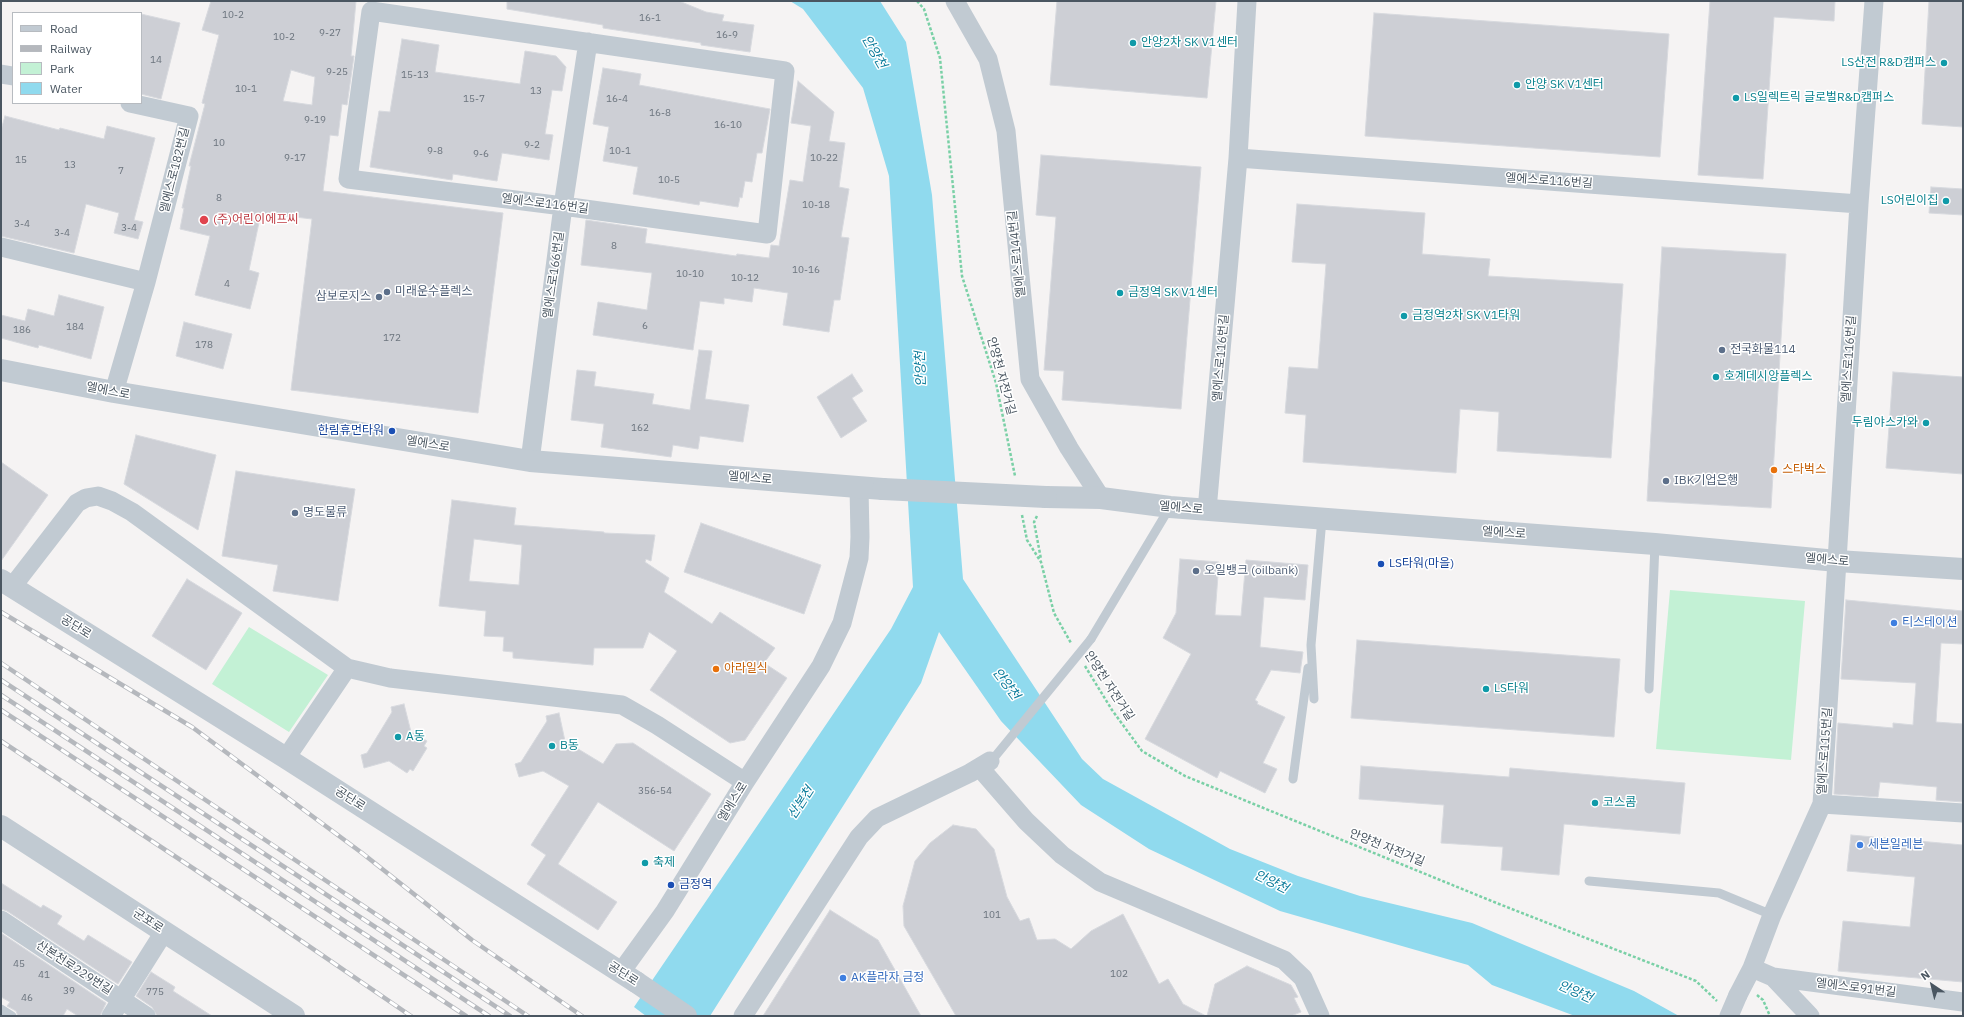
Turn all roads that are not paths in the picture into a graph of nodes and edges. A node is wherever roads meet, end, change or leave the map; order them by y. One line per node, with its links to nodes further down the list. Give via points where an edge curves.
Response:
1 (955, 1): 15 (street, 엘에스로144번길, via 988,59 1006,130 1030,379 1068,448)
2 (1247, 1): 6 (street, 엘에스로116번길)
3 (1874, 1): 7 (street, 엘에스로116번길)
4 (588, 42): 8 (street, 엘에스로166번길); 8 (street, 엘에스로116번길, via 785,71 767,234); 8 (street, 엘에스로116번길, via 371,11 348,179)
5 (135, 104): 10 (street, 엘에스로182번길, via 189,116)
6 (1238, 158): 7 (street, 엘에스로116번길); 17 (street, 엘에스로116번길)
7 (1859, 204): 20 (street, 엘에스로116번길)
8 (563, 206): 13 (street, 엘에스로166번길)
9 (1, 247): 10 (street)
10 (146, 282): 12 (street, 엘에스로182번길)
11 (1, 370): 12 (street, 엘에스로)
12 (114, 392): 13 (street, 엘에스로)
13 (530, 461): 14 (street, 엘에스로)
14 (859, 487): 15 (street, 엘에스로, bridge); 30 (street, 엘에스로, via 859,558 842,623 821,666)
15 (1101, 498): 16 (street, 엘에스로)
16 (1170, 507): 17 (street, 엘에스로); 28 (lane, bridge, via 1091,639)
17 (1207, 510): 18 (street, 엘에스로)
18 (1322, 518): 19 (street, 엘에스로); 23 (lane)
19 (1655, 544): 20 (street, 엘에스로); 25 (lane)
20 (1837, 562): 21 (street, 엘에스로); 31 (street, 엘에스로115번길)
21 (1963, 569)
22 (6, 584): 24 (street, 공단로, via 77,503 98,496 132,512); 27 (street, 공단로)
23 (1311, 645): 26 (lane); 29 (lane)
24 (347, 668): 27 (street); 30 (street, via 390,678 622,705)
25 (1649, 689)
26 (1314, 699)
27 (286, 758): 39 (street, 공단로)
28 (987, 764): 50 (street, via 877,818 859,837); 51 (street, via 1036,831 1062,855 1100,882 1284,960 1303,978)
29 (1293, 779)
30 (745, 782): 39 (street, 엘에스로, via 665,911)
31 (1822, 804): 32 (street); 35 (street, 엘에스로115번길)
32 (1963, 813)
33 (1, 826): 37 (street, 군포로)
34 (1589, 881): 35 (lane, via 1719,893)
35 (1772, 915): 38 (street, 엘에스로115번길)
36 (1, 920): 41 (street, 산본천로229번길)
37 (164, 932): 41 (street); 48 (street, 군포로)
38 (1752, 968): 40 (street, 엘에스로91번길); 44 (street, 엘에스로115번길, bridge)
39 (629, 977): 49 (street, 공단로, bridge)
40 (1773, 977): 42 (street, 엘에스로91번길); 52 (street, 엘에스로91번길)
41 (122, 999): 46 (street); 47 (street, 산본천로229번길)
42 (1963, 1002)
43 (1, 1009): 45 (lane)
44 (1726, 1011)
45 (12, 1016)
46 (111, 1016)
47 (146, 1016)
48 (294, 1016)
49 (686, 1016)
50 (743, 1016)
51 (1320, 1016)
52 (1810, 1016)

